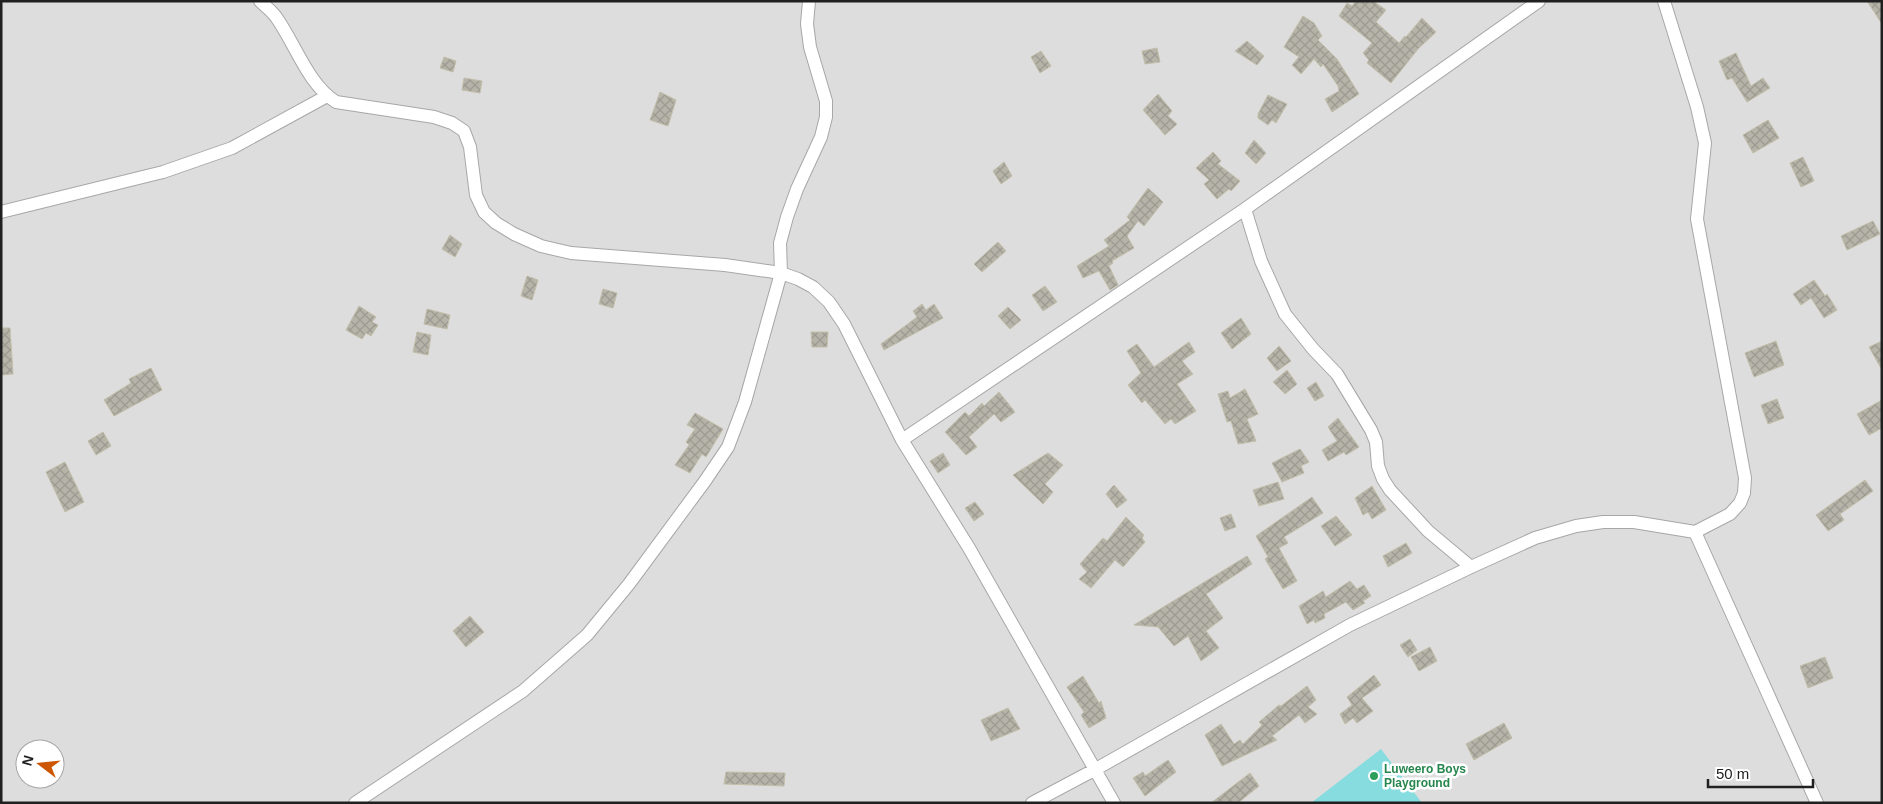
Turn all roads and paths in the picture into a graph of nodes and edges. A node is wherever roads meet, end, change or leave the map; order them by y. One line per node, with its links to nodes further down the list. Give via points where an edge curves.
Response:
1 (260, 1): 5 (street, via 276,16)
2 (809, 1): 8 (street, via 810,47 826,101 826,117 821,137 787,217 780,243)
3 (1539, 1): 6 (street)
4 (1664, 1): 10 (street, via 1705,143 1697,220 1745,478 1740,503 1730,514)
5 (327, 96): 7 (street, via 223,151 163,172); 8 (street, via 345,104 434,116 452,122 464,131 470,147 476,195 484,212 514,234 541,246 571,253 725,264)
6 (1245, 209): 9 (street); 11 (street, via 1261,261 1285,314 1337,374 1371,430 1383,479 1428,530)
7 (1, 212)
8 (781, 273): 9 (street, via 813,287 829,302 844,324); 13 (street, via 745,402 728,446 629,584 587,635 523,691)
9 (902, 440): 12 (street, via 969,548)
10 (1695, 532): 11 (street, via 1634,522 1585,524 1535,538); 16 (street)
11 (1471, 567): 12 (street, via 1350,625)
12 (1096, 769): 14 (street); 15 (street)
13 (355, 803)
14 (1032, 803)
15 (1114, 803)
16 (1817, 803)

